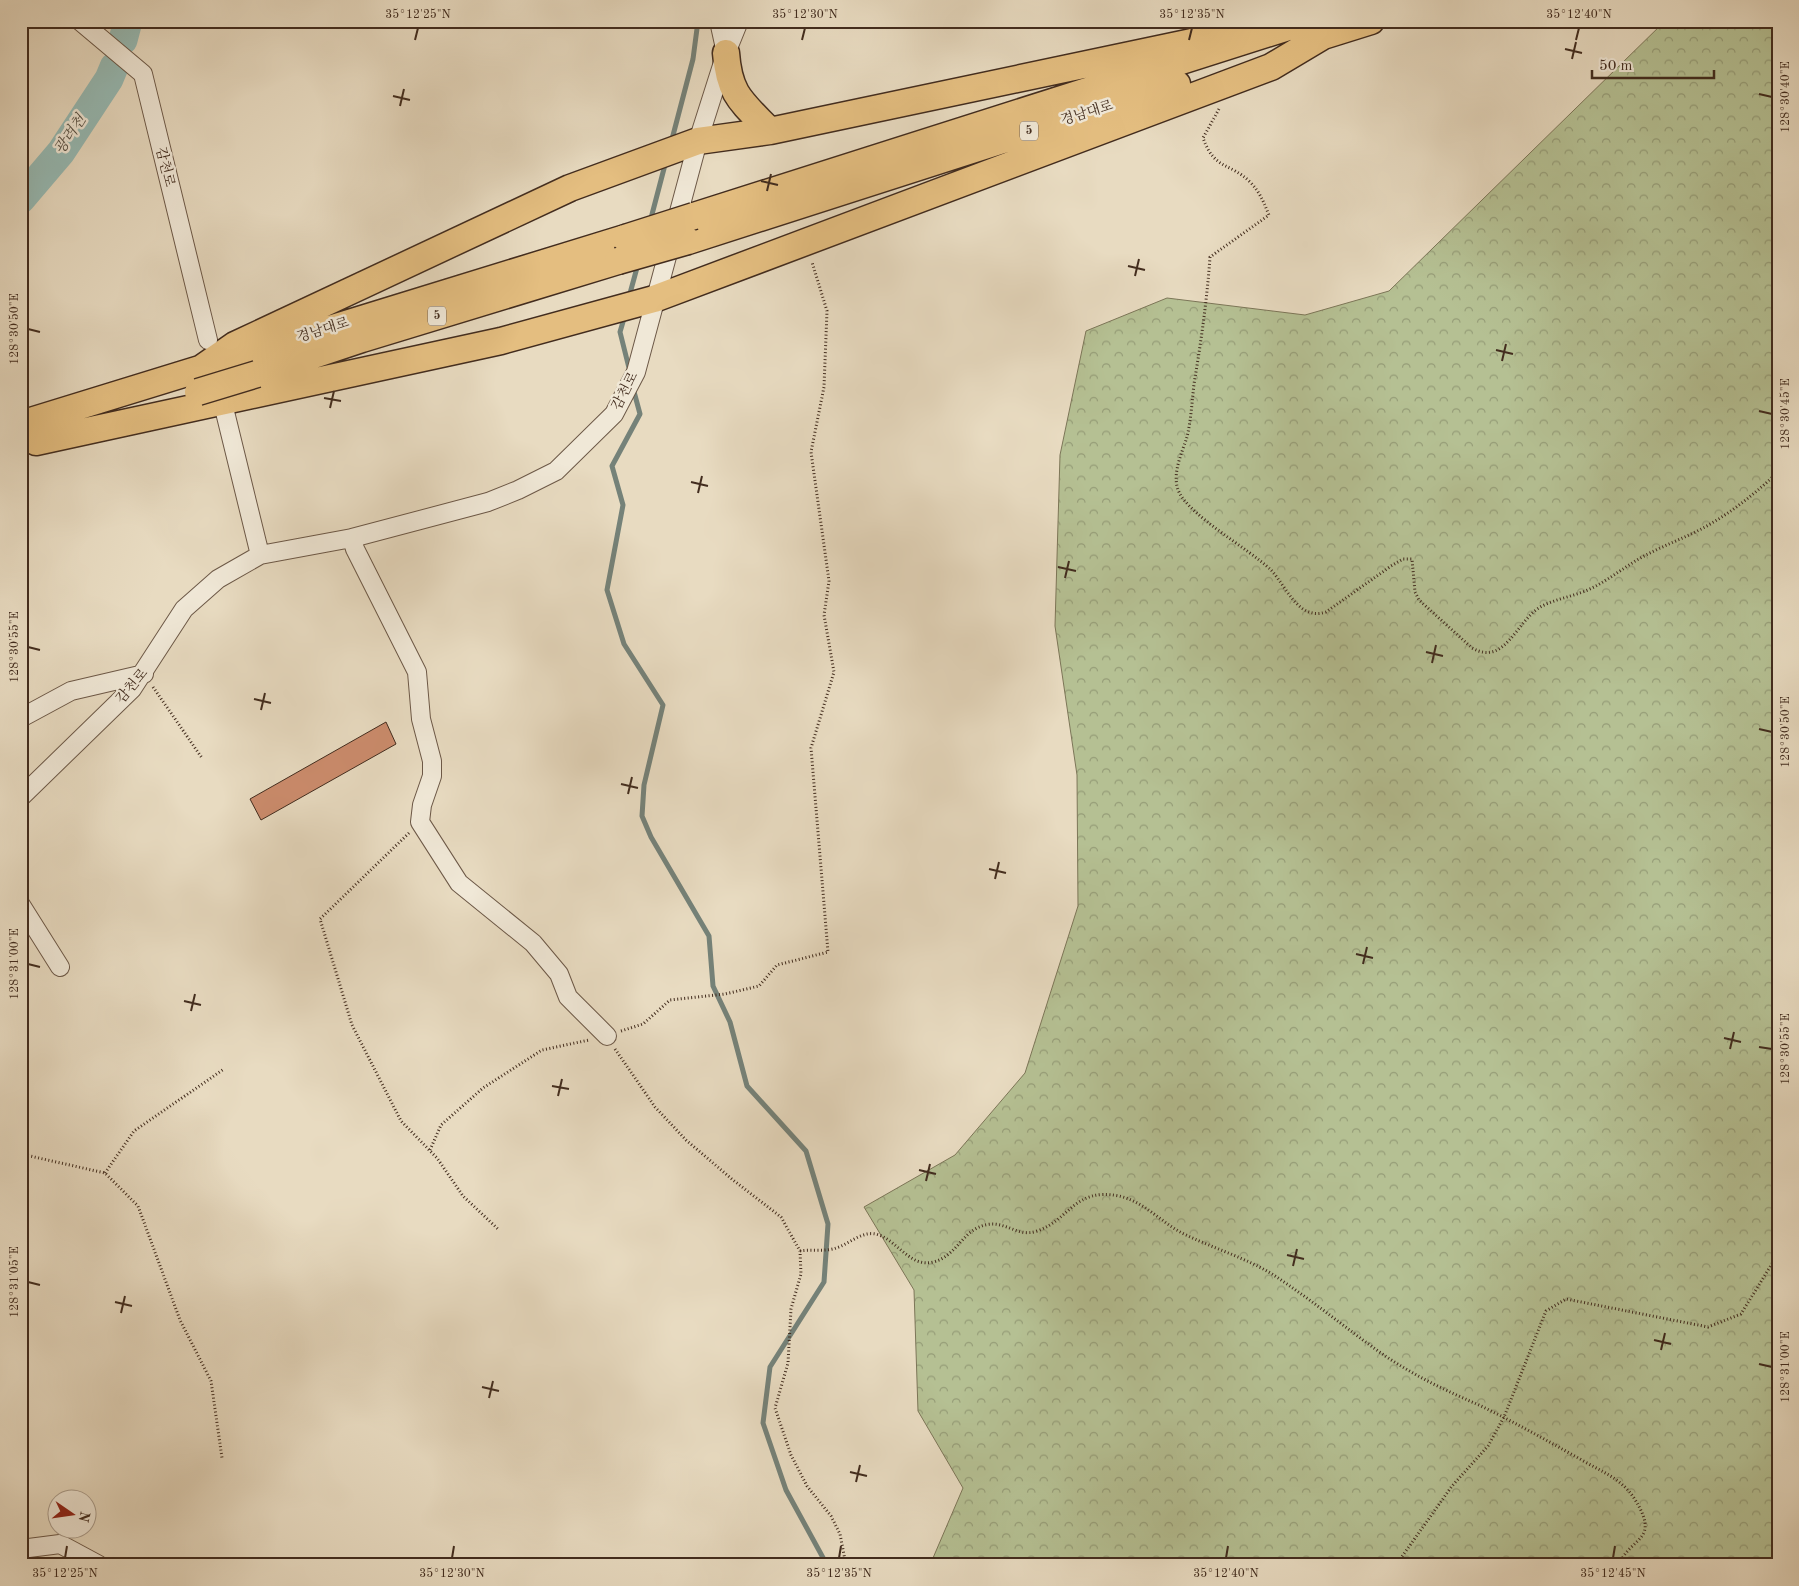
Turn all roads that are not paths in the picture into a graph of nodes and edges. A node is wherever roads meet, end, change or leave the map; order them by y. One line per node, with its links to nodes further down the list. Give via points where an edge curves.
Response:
1 (80, 21): 12 (street, 감천로, via 143,74)
2 (719, 21): 7 (street, 감천로)
3 (739, 21): 7 (street)
4 (1260, 21): 8 (highway, via 1192,42)
5 (1371, 21): 6 (highway, 경남대로 / 5)
6 (1315, 29): 10 (highway, 경남대로 / 5, bridge, via 694,216); 10 (highway, 경남대로 / 5, bridge, via 688,241); 11 (highway, via 1271,67)
7 (726, 53): 8 (highway, via 735,95); 9 (street, 감천로)
8 (770, 131): 9 (highway)
9 (677, 149): 11 (street, 감천로); 13 (highway, via 570,188 235,345)
10 (622, 250): 13 (highway, 경남대로); 13 (highway, 경남대로 / 5, bridge, via 258,374)
11 (636, 304): 15 (highway, via 502,342); 16 (street, 감천로, via 636,372 614,414 556,471 488,502)
12 (208, 340)
13 (200, 380): 15 (highway, 경남대로 / 5)
14 (225, 412): 17 (street)
15 (26, 437)
16 (352, 538): 17 (street, 감천로); 23 (street, via 417,672 421,719 432,761 432,776 420,822 459,883 533,943 559,974 568,997)
17 (260, 555): 18 (street, 감천로, via 218,578 184,609)
18 (144, 674): 19 (street, via 71,691); 20 (street, 감천로)
19 (21, 718)
20 (21, 797)
21 (21, 905): 22 (street)
22 (60, 966)
23 (607, 1036)
24 (21, 1549): 25 (street, via 60,1544)
25 (99, 1565)

